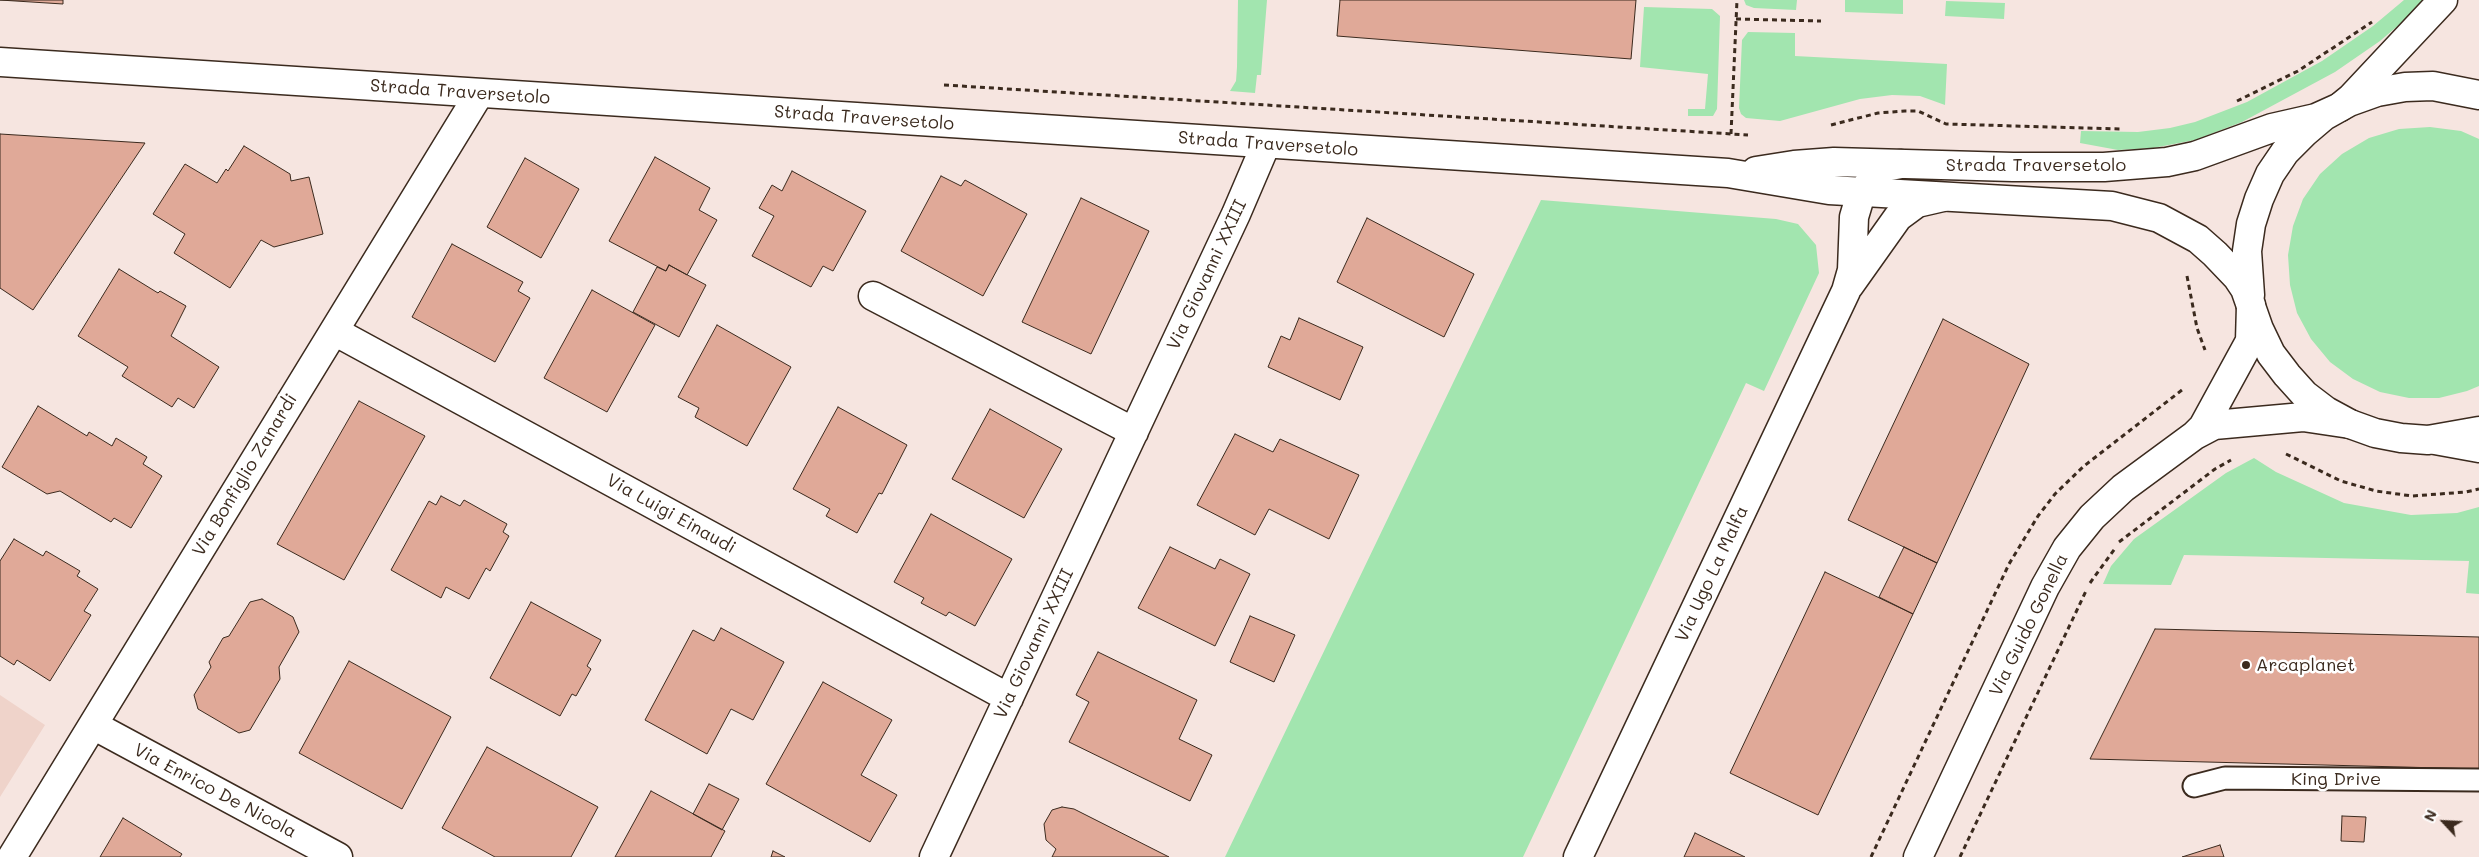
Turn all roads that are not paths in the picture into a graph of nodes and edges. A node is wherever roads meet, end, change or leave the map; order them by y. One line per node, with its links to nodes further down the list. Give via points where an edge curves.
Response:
1 (2443, 0): 5 (street, via 2351,98)
2 (0, 62): 3 (street, Strada Traversetolo)
3 (479, 94): 6 (street, Strada Traversetolo); 18 (street, Via Bonfiglio Zanardi)
4 (2479, 95): 5 (street, Strada Traversetolo, via 2433,86 2405,87 2376,92)
5 (2336, 109): 7 (street, Strada Traversetolo, via 2195,156 2167,162 2068,167); 17 (street, Strada Traversetolo, via 2285,152 2259,199 2247,251)
6 (1266, 144): 8 (street, Strada Traversetolo); 21 (street, Via Giovanni XXIII)
7 (1885, 165): 8 (street, Strada Traversetolo, via 1814,163); 10 (street, Via Ugo La Malfa); 11 (street, via 1894,174)
8 (1728, 173): 9 (street, Strada Traversetolo)
9 (1785, 183): 10 (street, Strada Traversetolo); 14 (street, Via Ugo La Malfa, via 1818,195 1838,208 1845,217)
10 (1862, 192): 11 (street, Strada Traversetolo); 14 (street, Via Ugo La Malfa, via 1854,218)
11 (1898, 194): 12 (street, Strada Traversetolo); 13 (street, Via Ugo La Malfa, via 1894,216)
12 (1950, 196): 13 (street, Via Ugo La Malfa, via 1917,203 1898,217); 17 (street, Strada Traversetolo, via 2086,204 2137,211 2159,218 2198,239 2215,254 2237,277)
13 (1884, 235): 15 (street, Via Ugo La Malfa)
14 (1852, 240): 15 (street, Via Ugo La Malfa, via 1853,261)
15 (1846, 291): 32 (street, Via Ugo La Malfa)
16 (874, 296): 21 (street)
17 (2251, 304): 19 (street, Strada Traversetolo, via 2267,346 2287,375 2305,395); 22 (street, Via Guido Gonella, via 2250,341 2203,427)
18 (334, 331): 25 (street, Via Luigi Einaudi); 26 (street, Via Bonfiglio Zanardi)
19 (2350, 424): 22 (street, Via Guido Gonella, via 2303,418 2260,420 2214,425); 23 (street, Strada Traversetolo, via 2375,433)
20 (2479, 431): 23 (street, Strada Traversetolo)
21 (1134, 432): 25 (street, Via Giovanni XXIII)
22 (2195, 435): 33 (street, Via Guido Gonella, via 2105,504 2067,548 2045,587)
23 (2428, 440): 24 (street)
24 (2479, 448)
25 (1009, 698): 31 (street, Via Giovanni XXIII)
26 (93, 725): 29 (street, Via Bonfiglio Zanardi); 30 (street, Via Enrico De Nicola)
27 (2479, 780): 28 (lane, King Drive, via 2225,778)
28 (2194, 786)
29 (12, 857)
30 (338, 857)
31 (934, 857)
32 (1578, 857)
33 (1918, 857)

